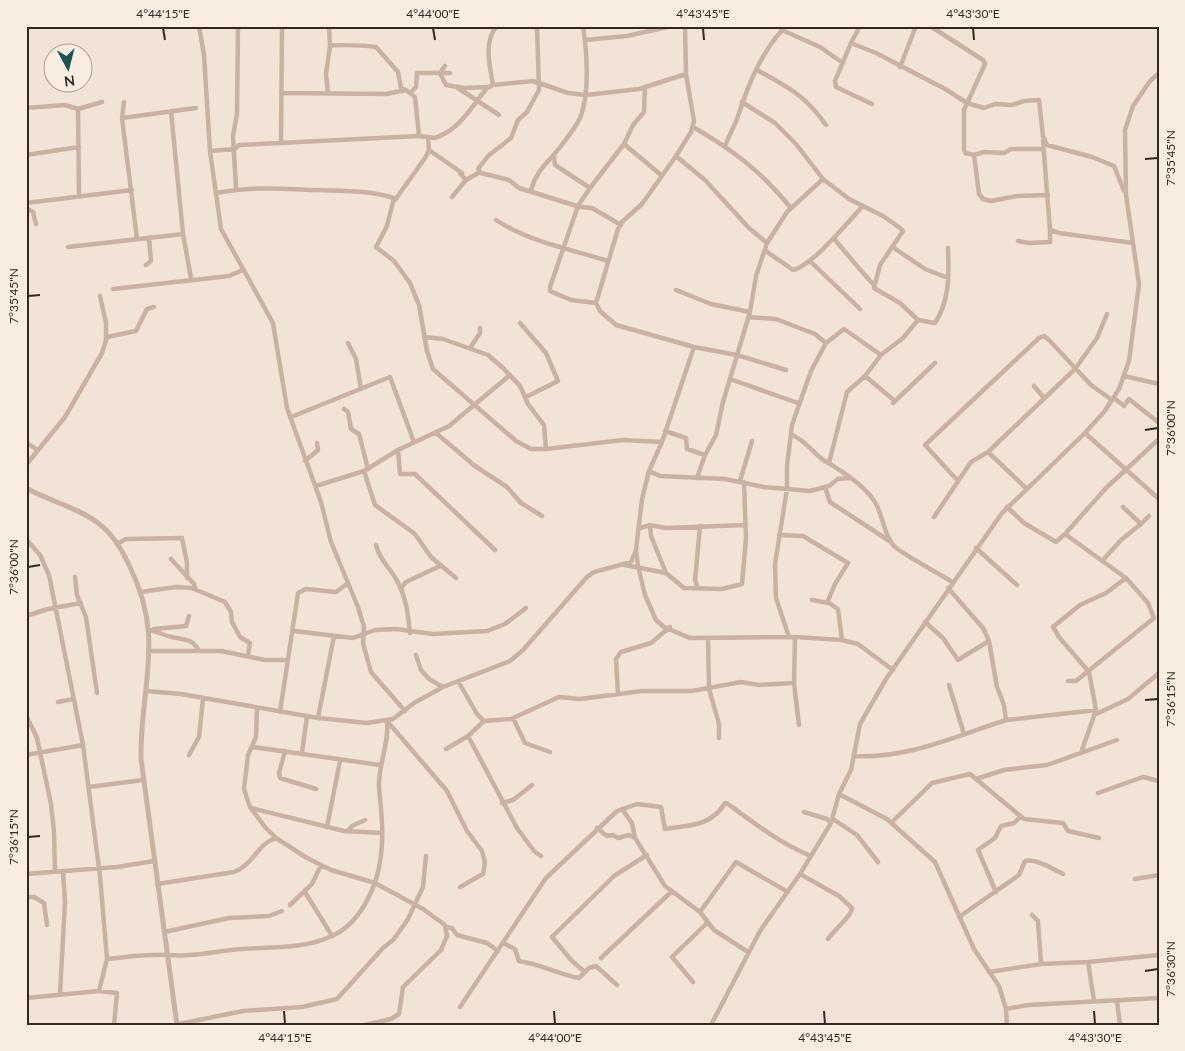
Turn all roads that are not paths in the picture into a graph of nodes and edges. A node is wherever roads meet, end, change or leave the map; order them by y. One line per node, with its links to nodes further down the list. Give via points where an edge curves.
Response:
1 (199, 26): 59 (street)
2 (238, 26): 56 (street)
3 (282, 26): 26 (street)
4 (329, 26): 16 (street)
5 (537, 26): 25 (street)
6 (583, 26): 14 (street)
7 (672, 26): 14 (street, via 627,36)
8 (685, 26): 24 (street)
9 (860, 26): 15 (street)
10 (916, 26): 19 (street)
11 (930, 26): 39 (street, via 985,64)
12 (496, 27): 27 (street, via 489,51)
13 (783, 28): 17 (street); 20 (street, via 768,45)
14 (585, 40): 34 (street)
15 (851, 43): 17 (street); 19 (street)
16 (330, 46): 30 (street, via 376,47 398,72 401,88); 33 (street, via 326,74)
17 (843, 63): 40 (street, via 835,80 836,87)
18 (445, 66): 21 (street)
19 (900, 67): 39 (street)
20 (756, 70): 38 (street); 47 (street, via 794,90)
21 (440, 72): 22 (street); 29 (street, via 446,85); 30 (street, via 417,73 416,87)
22 (450, 73)
23 (1159, 73): 64 (street, via 1141,92 1128,116)
24 (686, 74): 28 (street); 48 (street)
25 (541, 84): 27 (street, via 528,82); 34 (street); 66 (street, via 527,112 518,120 511,138 479,164)
26 (282, 86): 31 (street); 32 (street)
27 (490, 86): 29 (street); 35 (street)
28 (645, 87): 34 (street); 53 (street, via 644,112)
29 (457, 88): 35 (street)
30 (408, 91): 33 (street); 49 (street, via 417,104)
31 (281, 93): 32 (street); 52 (street)
32 (290, 93): 33 (street)
33 (328, 93)
34 (586, 95): 61 (street, via 579,120)
35 (477, 101): 45 (street); 51 (street, via 450,132)
36 (102, 102): 42 (street)
37 (124, 102): 46 (street)
38 (742, 102): 54 (street); 68 (street, via 775,123)
39 (967, 103): 50 (street, via 984,108 1039,100); 62 (street, via 964,110 964,149)
40 (872, 104)
41 (26, 108): 42 (street, via 65,105)
42 (78, 108): 55 (street)
43 (196, 108): 44 (street)
44 (172, 111): 46 (street); 89 (street)
45 (499, 114)
46 (122, 118): 72 (street)
47 (826, 125)
48 (693, 127): 54 (street); 63 (street)
49 (419, 136): 51 (street); 52 (street)
50 (1043, 136): 57 (street); 65 (street, via 1047,145)
51 (428, 138): 58 (street)
52 (281, 142): 56 (street, via 238,145)
53 (624, 144): 67 (street); 71 (street)
54 (725, 146): 84 (street, via 769,181)
55 (79, 147): 60 (street); 77 (street)
56 (235, 149): 59 (street); 70 (street)
57 (1044, 149): 62 (street, via 1011,149 1004,153); 75 (street)
58 (429, 150): 69 (street, via 461,172); 79 (street)
59 (210, 151): 74 (street)
60 (26, 155)
61 (554, 155): 71 (street, via 555,165); 73 (street, via 536,174)
62 (974, 155): 75 (street, via 979,194 983,199)
63 (676, 156): 67 (street); 94 (street, via 705,180)
64 (1125, 164): 65 (street); 76 (street)
65 (1114, 166): 76 (street)
66 (480, 172): 69 (street); 73 (street)
67 (661, 175): 87 (street, via 642,204)
68 (823, 179): 82 (street); 84 (street)
69 (466, 180): 78 (street)
70 (236, 188): 74 (street); 79 (street, via 376,192)
71 (590, 188): 81 (street)
72 (132, 190): 77 (street); 91 (street)
73 (531, 190): 81 (street)
74 (216, 193): 104 (street, via 221,229)
75 (1048, 195): 88 (street)
76 (1126, 195): 95 (street)
77 (79, 196): 80 (street)
78 (452, 197)
79 (394, 200): 121 (street, via 388,226 376,247 394,261 410,283 420,305)
80 (26, 203)
81 (578, 206): 87 (street, via 592,208); 97 (street)
82 (862, 207): 98 (street, via 900,228 903,234); 102 (street)
83 (26, 208): 86 (street, via 33,212)
84 (791, 208): 94 (street)
85 (496, 220): 97 (street, via 513,230)
86 (36, 224)
87 (621, 225): 101 (street)
88 (1050, 230): 93 (street, via 1050,242 1029,244); 95 (street)
89 (183, 234): 90 (street); 107 (street)
90 (149, 238): 91 (street); 103 (street, via 151,261)
91 (137, 239): 96 (street)
92 (835, 240): 106 (street)
93 (1018, 241)
94 (767, 243): 117 (street, via 756,276)
95 (1133, 243): 134 (street, via 1138,270 1138,300)
96 (68, 247)
97 (563, 248): 101 (street); 113 (street, via 550,291 571,300)
98 (894, 248): 105 (street); 108 (street, via 925,269)
99 (948, 248): 108 (street)
100 (766, 250): 102 (street, via 793,270)
101 (608, 260): 113 (street)
102 (810, 261): 115 (street)
103 (146, 265)
104 (243, 270): 107 (street, via 229,276); 145 (street, via 273,323 278,363)
105 (877, 273): 106 (street); 109 (street)
106 (865, 276): 109 (street)
107 (191, 278): 110 (street)
108 (948, 278): 118 (street, via 945,300 936,323)
109 (874, 285): 118 (street)
110 (113, 289)
111 (676, 290): 117 (street)
112 (100, 296): 122 (street)
113 (596, 303): 125 (street, via 616,325)
114 (154, 307): 122 (street, via 147,309 136,331 107,337)
115 (860, 309)
116 (1107, 314): 130 (street, via 1098,338)
117 (749, 315): 124 (street, via 776,320 815,334); 127 (street)
118 (918, 320): 128 (street, via 903,338)
119 (520, 323): 139 (street, via 546,353 558,381)
120 (480, 328): 126 (street)
121 (424, 337): 126 (street); 143 (street, via 433,368)
122 (106, 341): 158 (street, via 65,417)
123 (348, 343): 138 (street, via 356,359)
124 (826, 343): 128 (street, via 845,328); 142 (street)
125 (694, 347): 127 (street); 148 (street)
126 (470, 348): 132 (street, via 488,356)
127 (737, 355): 131 (street); 135 (street)
128 (881, 355): 133 (street)
129 (935, 363): 133 (street, via 894,402)
130 (1075, 369): 140 (street); 141 (street, via 1101,394); 170 (street, via 1044,336 936,432 925,445)
131 (786, 370)
132 (510, 375): 139 (street); 143 (street)
133 (865, 376): 163 (street, via 847,392)
134 (1124, 376): 136 (street); 141 (street)
135 (730, 378): 142 (street); 161 (street, via 716,435)
136 (1159, 384)
137 (1034, 386): 140 (street)
138 (361, 389): 145 (street); 154 (street, via 390,377)
139 (526, 397): 157 (street, via 544,426)
140 (1044, 398): 160 (street)
141 (1113, 399): 146 (street, via 1124,406 1129,400); 149 (street)
142 (798, 403): 150 (street)
143 (473, 404): 147 (street, via 449,426); 157 (street, via 516,441 530,449)
144 (344, 409): 166 (street, via 348,412 351,429 359,434)
145 (291, 417): 162 (street)
146 (1159, 423)
147 (436, 432): 154 (street); 180 (street, via 475,466 507,487 521,503)
148 (665, 432): 155 (street); 161 (street, via 686,438 687,449)
149 (1085, 433): 165 (street); 175 (street)
150 (792, 435): 163 (street); 176 (street)
151 (1159, 439): 165 (street)
152 (752, 441): 171 (street)
153 (26, 442): 158 (street)
154 (414, 442): 159 (street)
155 (662, 442): 157 (street, via 623,440); 167 (street)
156 (317, 444): 162 (street, via 318,450)
157 (546, 449)
158 (38, 450): 164 (street)
159 (398, 450): 166 (street); 195 (street, via 400,474 415,474)
160 (988, 452): 170 (street, via 971,462); 175 (street)
161 (705, 455): 168 (street)
162 (305, 461): 172 (street)
163 (829, 462): 169 (street)
164 (26, 465)
165 (1126, 469): 177 (street); 188 (street)
166 (366, 470): 172 (street); 200 (street, via 375,505 414,534)
167 (649, 471): 168 (street, via 660,476); 187 (street, via 642,499)
168 (697, 478): 171 (street)
169 (852, 479): 173 (street, via 846,476); 191 (street, via 876,504)
170 (958, 481): 181 (street)
171 (742, 482): 176 (street); 185 (street)
172 (316, 486): 208 (street, via 331,542)
173 (825, 487): 176 (street, via 810,491); 191 (street, via 830,502)
174 (26, 488): 192 (street, via 97,522)
175 (1026, 488): 178 (street)
176 (787, 489): 189 (street)
177 (1159, 499)
178 (1007, 507): 188 (street, via 1056,542); 194 (street)
179 (1123, 507): 183 (street)
180 (542, 516)
181 (934, 516)
182 (1149, 516): 183 (street)
183 (1141, 524): 198 (street)
184 (650, 525): 186 (street, via 666,528); 187 (street); 202 (street)
185 (746, 525): 186 (street); 211 (street, via 742,584 722,589)
186 (700, 526): 211 (street, via 695,580)
187 (640, 528): 196 (street)
188 (1066, 534): 198 (street)
189 (779, 535): 217 (street, via 803,536 848,563); 229 (street, via 774,564 775,589)
190 (26, 539): 218 (street, via 46,564)
191 (892, 543): 207 (street, via 901,552)
192 (116, 544): 204 (street, via 126,539 182,538); 214 (street)
193 (376, 546): 213 (street, via 379,557)
194 (976, 548): 207 (street); 209 (street)
195 (495, 550)
196 (636, 550): 199 (street, via 631,562); 201 (street)
197 (171, 560): 204 (street)
198 (1103, 560): 206 (street)
199 (621, 565): 201 (street); 242 (street, via 587,577 510,661)
200 (440, 566): 205 (street); 213 (street, via 406,582)
201 (638, 566): 202 (street); 223 (street, via 645,595 656,620)
202 (666, 573): 211 (street, via 684,588)
203 (74, 577): 216 (street)
204 (187, 578): 212 (street)
205 (456, 578)
206 (1126, 578): 240 (street, via 1148,603 1154,618); 240 (street, via 1106,593 1080,605 1053,627)
207 (952, 582): 210 (street)
208 (347, 584): 225 (street, via 336,592 306,588 298,593); 227 (street, via 358,607)
209 (1017, 585)
210 (948, 588): 222 (street); 233 (street, via 983,628)
211 (698, 589)
212 (196, 590): 214 (street, via 176,587); 236 (street, via 228,605 240,637 250,643)
213 (402, 590): 226 (street)
214 (141, 592): 224 (street)
215 (812, 600): 217 (street)
216 (81, 603): 218 (street); 249 (street)
217 (827, 603): 232 (street, via 839,612)
218 (57, 607): 220 (street); 252 (street)
219 (526, 608): 226 (street, via 505,624 487,630)
220 (26, 616)
221 (189, 616): 224 (street, via 186,626)
222 (925, 622): 233 (street, via 943,638 958,660); 239 (street)
223 (670, 628): 231 (street, via 690,638); 250 (street, via 651,643 621,652 616,659)
224 (150, 630): 234 (street, via 189,640); 235 (street)
225 (294, 631): 228 (street); 238 (street)
226 (410, 633): 227 (street, via 396,629)
227 (363, 634): 228 (street, via 354,638); 256 (street, via 372,672)
228 (334, 636): 261 (street)
229 (789, 637): 230 (street); 231 (street)
230 (795, 637): 232 (street); 244 (street)
231 (708, 639): 247 (street)
232 (842, 640): 239 (street, via 858,644)
233 (989, 641): 264 (street)
234 (199, 650): 235 (street); 236 (street)
235 (150, 651): 248 (street)
236 (248, 655): 238 (street, via 265,660)
237 (416, 655): 246 (street, via 421,670)
238 (288, 660): 257 (street)
239 (893, 670): 281 (street, via 866,710)
240 (1089, 672): 243 (street, via 1076,681); 255 (street)
241 (1159, 673): 260 (street, via 1128,699)
242 (458, 681): 246 (street); 265 (street)
243 (1068, 681)
244 (794, 683): 247 (street, via 759,686 741,682); 266 (street)
245 (949, 685): 267 (street)
246 (442, 687): 256 (street)
247 (709, 689): 250 (street); 269 (street, via 719,724)
248 (146, 691): 251 (street); 285 (street, via 140,736)
249 (97, 693)
250 (618, 694): 262 (street, via 580,699 559,697)
251 (203, 699): 254 (street); 280 (street, via 199,737)
252 (73, 700): 253 (street); 271 (street)
253 (58, 702)
254 (257, 709): 257 (street); 272 (street)
255 (1096, 710): 260 (street); 264 (street)
256 (405, 711): 263 (street)
257 (280, 712): 259 (street)
258 (26, 715): 275 (street)
259 (307, 716): 261 (street); 277 (street)
260 (1094, 716): 278 (street)
261 (318, 718): 263 (street, via 367,723)
262 (513, 718): 265 (street); 276 (street, via 525,743)
263 (386, 720): 283 (street); 324 (street, via 441,784 482,851 485,863 482,874)
264 (1006, 720): 267 (street)
265 (484, 721): 268 (street)
266 (799, 725)
267 (964, 734): 281 (street, via 911,752 878,757)
268 (468, 736): 273 (street); 292 (street)
269 (719, 738)
270 (1117, 740): 278 (street)
271 (83, 745): 275 (street); 288 (street)
272 (253, 747): 274 (street); 293 (street, via 248,755 244,789)
273 (446, 749)
274 (284, 751): 277 (street); 289 (street, via 280,778)
275 (41, 752): 279 (street); 315 (street, via 54,832)
276 (550, 752)
277 (302, 753): 282 (street)
278 (1081, 753): 284 (street, via 1047,765 1004,770)
279 (26, 755)
280 (188, 755)
281 (854, 756): 291 (street)
282 (340, 760): 283 (street); 300 (street)
283 (380, 765): 303 (street)
284 (976, 779): 296 (street); 299 (street, via 970,774 932,783)
285 (143, 780): 288 (street); 311 (street)
286 (1159, 781): 290 (street, via 1143,777)
287 (532, 785): 292 (street, via 513,800)
288 (89, 787): 314 (street)
289 (316, 789)
290 (1098, 793)
291 (839, 794): 298 (street); 299 (street)
292 (502, 804): 309 (street, via 528,844)
293 (250, 808): 300 (street); 304 (street)
294 (622, 809): 301 (street); 305 (street, via 632,824); 310 (street, via 637,804 661,807 665,829 696,826 716,815 725,803 771,836)
295 (804, 812): 298 (street)
296 (1021, 816): 306 (street, via 1063,823 1068,831); 328 (street, via 1014,823 1001,826 995,838 978,850)
297 (365, 820): 302 (street)
298 (832, 821): 310 (street); 312 (street, via 857,835)
299 (892, 822): 335 (street, via 935,862)
300 (327, 827): 302 (street)
301 (597, 828): 305 (street, via 607,836 629,835); 343 (street, via 546,878)
302 (348, 831): 303 (street)
303 (382, 833): 322 (street, via 381,856)
304 (276, 838): 313 (street); 323 (street, via 268,840 244,868)
305 (635, 838): 307 (street)
306 (1099, 838)
307 (647, 855): 326 (street); 351 (street, via 614,876 552,937)
308 (426, 856): 330 (street, via 423,887)
309 (542, 856)
310 (811, 856): 318 (street)
311 (154, 861): 314 (street); 323 (street)
312 (878, 862)
313 (321, 865): 322 (street); 325 (street)
314 (98, 868): 316 (street); 348 (street)
315 (55, 871): 316 (street); 317 (street)
316 (63, 871): 356 (street, via 65,902)
317 (26, 874)
318 (800, 874): 327 (street); 341 (street, via 840,896 852,908 850,916 836,927)
319 (1063, 874): 328 (street, via 1028,860 1022,863 1019,875)
320 (1159, 875): 321 (street)
321 (1135, 880)
322 (374, 883): 330 (street); 340 (street, via 358,914)
323 (157, 884): 339 (street)
324 (460, 887)
325 (305, 892): 331 (street); 340 (street)
326 (671, 892): 333 (street); 347 (street)
327 (788, 892): 333 (street, via 736,862); 344 (street)
328 (996, 892): 335 (street)
329 (26, 897): 337 (street, via 34,897 44,903)
330 (414, 904): 338 (street, via 443,922); 363 (street, via 394,939 337,999 302,1006 235,1012)
331 (290, 905)
332 (282, 911): 339 (street, via 269,916 229,918)
333 (700, 912): 336 (street)
334 (1032, 914): 350 (street, via 1038,921)
335 (959, 917): 352 (street)
336 (707, 923): 344 (street); 353 (street, via 672,957)
337 (47, 925)
338 (446, 928): 343 (street, via 452,928 457,935 487,943); 365 (street, via 447,936 441,950 403,987 399,1014 391,1020)
339 (164, 932): 345 (street)
340 (332, 936): 345 (street, via 278,948)
341 (828, 939)
342 (505, 944): 351 (street, via 515,949 519,961 579,978)
343 (498, 952): 361 (street)
344 (748, 952): 366 (street)
345 (166, 954): 348 (street); 363 (street)
346 (1159, 955): 349 (street)
347 (601, 958)
348 (107, 959): 355 (street)
349 (1088, 962): 350 (street); 360 (street)
350 (1041, 964): 352 (street)
351 (585, 972): 354 (street, via 596,966)
352 (989, 972): 362 (street, via 999,986)
353 (693, 982)
354 (618, 985)
355 (99, 991): 356 (street); 364 (street, via 117,993)
356 (60, 994): 357 (street)
357 (26, 998)
358 (1159, 998): 359 (street)
359 (1117, 1001): 360 (street); 368 (street)
360 (1094, 1002): 362 (street)
361 (460, 1007)
362 (1006, 1009): 367 (street)
363 (176, 1024)
364 (114, 1025)
365 (365, 1025)
366 (711, 1025)
367 (1007, 1025)
368 (1120, 1025)

